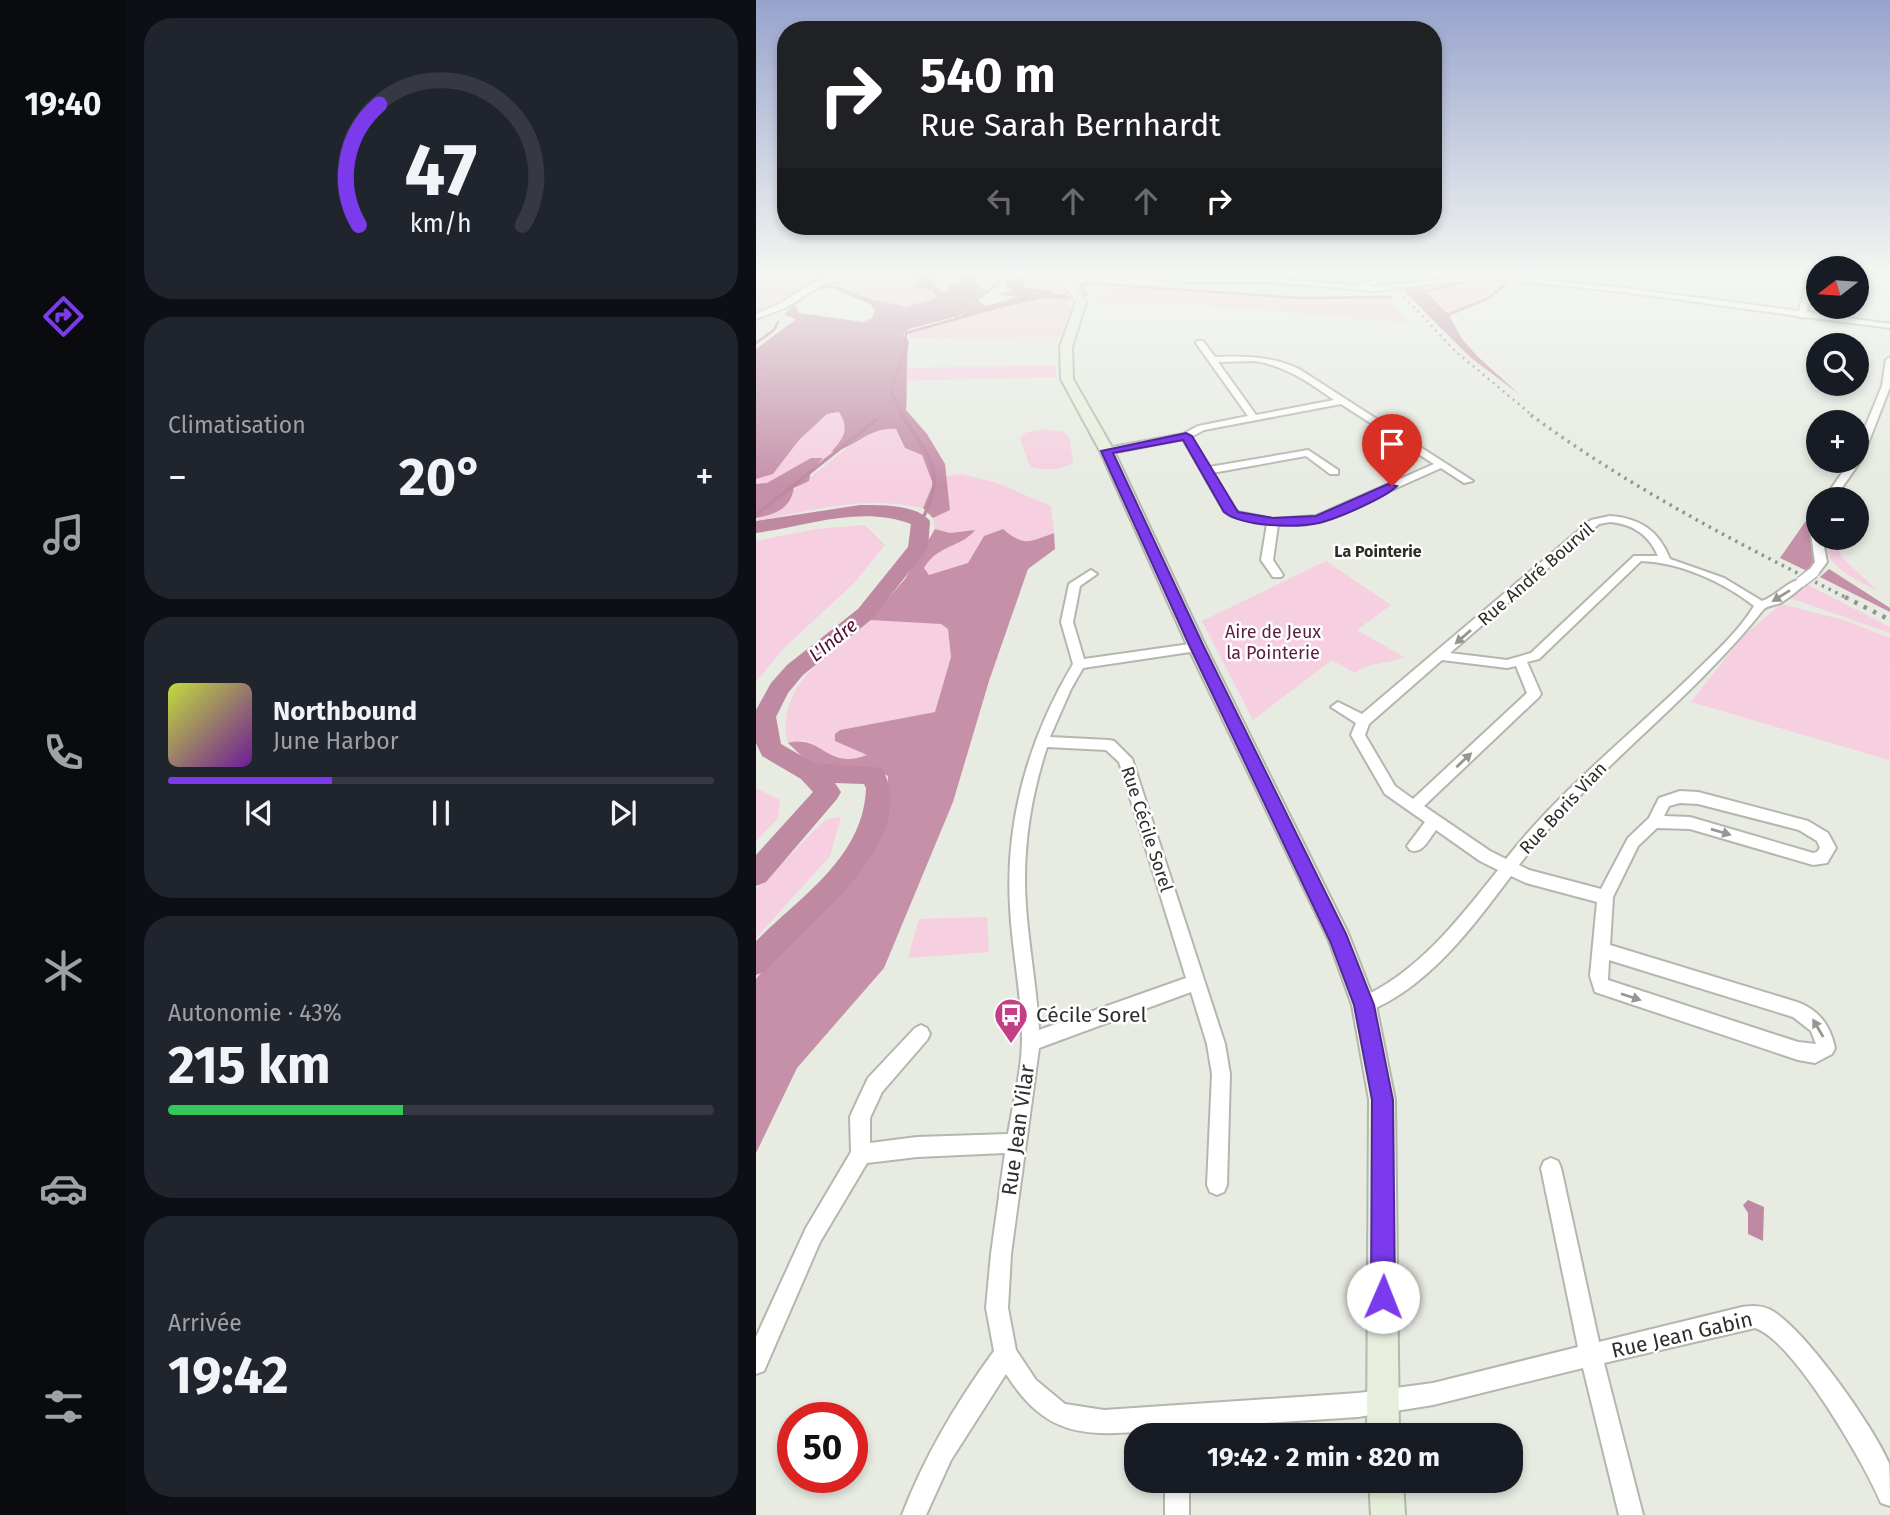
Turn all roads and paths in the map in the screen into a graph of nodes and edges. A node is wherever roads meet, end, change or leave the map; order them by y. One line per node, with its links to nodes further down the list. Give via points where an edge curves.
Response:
1 (1200, 343): 3 (street)
2 (1067, 344): 9 (main road, via 1068,379)
3 (1214, 360): 5 (street, via 1286,363); 6 (street)
4 (1890, 360): 7 (street, via 1886,386)
5 (1342, 401): 6 (street); 10 (street)
6 (1253, 417): 8 (street, via 1201,428)
7 (1869, 427)
8 (1186, 436): 9 (street); 11 (street)
9 (1107, 451): 20 (main road)
10 (1441, 464): 13 (street); 14 (street, via 1318,519)
11 (1206, 471): 12 (street, via 1308,453); 14 (street, via 1228,509)
12 (1334, 472)
13 (1468, 481)
14 (1273, 522): 18 (street, via 1267,560)
15 (1819, 550): 19 (street, one-way to 19, bridge, via 1821,562 1814,572 1777,600)
16 (1665, 560): 19 (street, via 1746,593); 21 (street, Rue André Bourvil, one-way to 21, via 1648,532 1617,519 1601,519); 22 (street, via 1632,561 1535,656)
17 (1091, 574): 23 (street, via 1075,584 1067,622)
18 (1277, 575)
19 (1759, 605): 31 (street, Rue Boris Vian, via 1754,617 1713,661 1591,775)
20 (1197, 647): 23 (street); 35 (main road, via 1340,940)
21 (1441, 656): 22 (street, via 1507,664); 25 (street)
22 (1520, 660): 27 (street, one-way to 22, via 1534,694)
23 (1079, 664): 26 (street, Rue Jean Vilar)
24 (1338, 707): 25 (street)
25 (1363, 721): 27 (street, via 1358,735 1390,790)
26 (1044, 742): 34 (street, Rue Cécile Sorel, via 1109,745 1125,759); 37 (street, Rue Jean Vilar, via 1021,810 1017,847)
27 (1415, 806): 28 (street)
28 (1435, 820): 30 (street); 31 (street)
29 (1654, 822): 29 (street, one-way to 29, via 1690,823 1813,859 1822,858 1828,848 1823,836 1803,825 1698,798 1664,802); 32 (street, via 1633,842)
30 (1415, 846)
31 (1509, 869): 32 (street); 35 (street, Rue Boris Vian, via 1415,972 1391,993)
32 (1605, 897): 33 (street)
33 (1601, 950): 33 (street, one-way to 33, via 1601,986 1798,1051 1815,1054 1826,1048 1815,1019 1797,1010)
34 (1196, 982): 37 (street); 41 (street, Rue Cécile Sorel, via 1221,1074)
35 (1364, 1005): 45 (main road, via 1382,1100 1385,1166)
36 (921, 1034): 39 (street, via 875,1085 860,1117)
37 (1031, 1042): 38 (street, Rue Jean Vilar)
38 (1015, 1143): 39 (street); 42 (street, Rue Jean Vilar, via 997,1308)
39 (861, 1154): 44 (street, via 813,1235)
40 (1551, 1168): 43 (street, Rue Jean Gabin)
41 (1217, 1185)
42 (1006, 1354): 46 (street, Rue Jean Vilar, via 1028,1388 1060,1415); 52 (street, via 968,1406 923,1488)
43 (1591, 1356): 45 (street, Rue Jean Gabin); 51 (street, Rue Jean Gabin, via 1761,1317 1806,1355); 55 (street, Rue Jean Gabin)
44 (756, 1363)
45 (1382, 1402): 47 (street, Rue Jean Vilar); 48 (main road)
46 (1124, 1423)
47 (1203, 1423)
48 (1383, 1423)
49 (1177, 1493): 53 (street)
50 (1387, 1493): 54 (main road)
51 (1890, 1494)
52 (914, 1515)
53 (1177, 1515)
54 (1388, 1515)
55 (1631, 1515)

